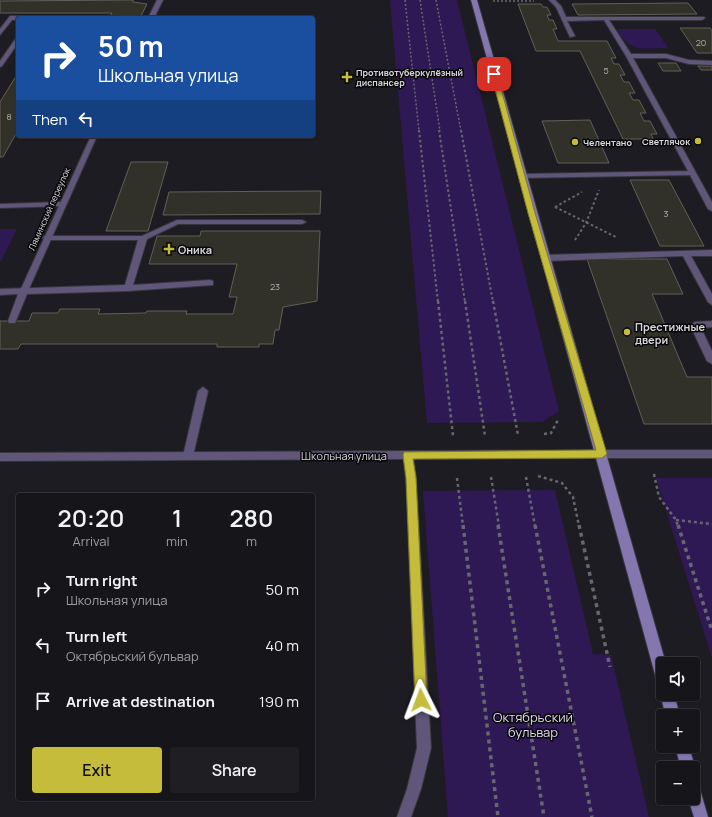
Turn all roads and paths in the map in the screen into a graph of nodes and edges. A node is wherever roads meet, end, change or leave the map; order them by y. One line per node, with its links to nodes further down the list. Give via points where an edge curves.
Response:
1 (160, 0): 9 (street)
2 (405, 0): 50 (path)
3 (420, 0): 51 (path)
4 (436, 0): 49 (path)
5 (474, 0): 22 (main road)
6 (552, 0): 12 (street)
7 (493, 1): 8 (path)
8 (536, 1)
9 (152, 16)
10 (16, 18): 14 (street, via 10,18)
11 (702, 18): 13 (street)
12 (565, 19): 13 (street); 15 (street)
13 (606, 19): 17 (street)
14 (0, 33)
15 (572, 36)
16 (16, 42): 19 (street)
17 (629, 56): 18 (street, via 666,56 689,62); 21 (street)
18 (712, 63)
19 (0, 65)
20 (93, 138): 24 (street, Ляминский переулок)
21 (691, 173): 23 (street); 28 (street)
22 (522, 176): 23 (street); 36 (main road)
23 (606, 178): 27 (path); 30 (path)
24 (62, 204): 25 (street); 31 (street, Ляминский переулок)
25 (0, 206)
26 (549, 208): 27 (path)
27 (555, 208): 30 (path)
28 (712, 209)
29 (302, 222): 32 (street, via 177,222)
30 (586, 223): 33 (path); 37 (path)
31 (47, 238): 32 (street); 40 (street, Ляминский переулок)
32 (143, 238): 39 (street)
33 (621, 240)
34 (686, 254): 35 (street); 37 (street); 42 (street)
35 (712, 254)
36 (545, 258): 37 (street); 52 (main road)
37 (564, 258)
38 (210, 283): 39 (street)
39 (128, 288): 40 (street)
40 (24, 291): 41 (street); 43 (street, Ляминский переулок)
41 (0, 292)
42 (712, 302)
43 (12, 321)
44 (712, 324): 45 (street, via 695,325)
45 (712, 361)
46 (203, 391): 55 (street)
47 (558, 420): 48 (path, via 551,433)
48 (537, 434)
49 (518, 435)
50 (454, 436)
51 (485, 436)
52 (602, 454): 53 (street, Школьная улица); 54 (street, Школьная улица); 65 (main road)
53 (712, 454)
54 (408, 455): 55 (street, Школьная улица); 68 (street, via 424,748)
55 (188, 456): 56 (street, Школьная улица)
56 (0, 457)
57 (654, 474): 62 (path, via 659,498)
58 (538, 476): 66 (path, via 562,483 573,497)
59 (491, 477): 70 (path)
60 (526, 477): 71 (path)
61 (457, 478): 69 (path)
62 (676, 520): 63 (path); 64 (path)
63 (712, 524)
64 (712, 630)
65 (657, 657)
66 (610, 667)
67 (698, 805): 72 (main road)
68 (404, 817)
69 (498, 817)
70 (544, 817)
71 (592, 817)
72 (701, 817)

